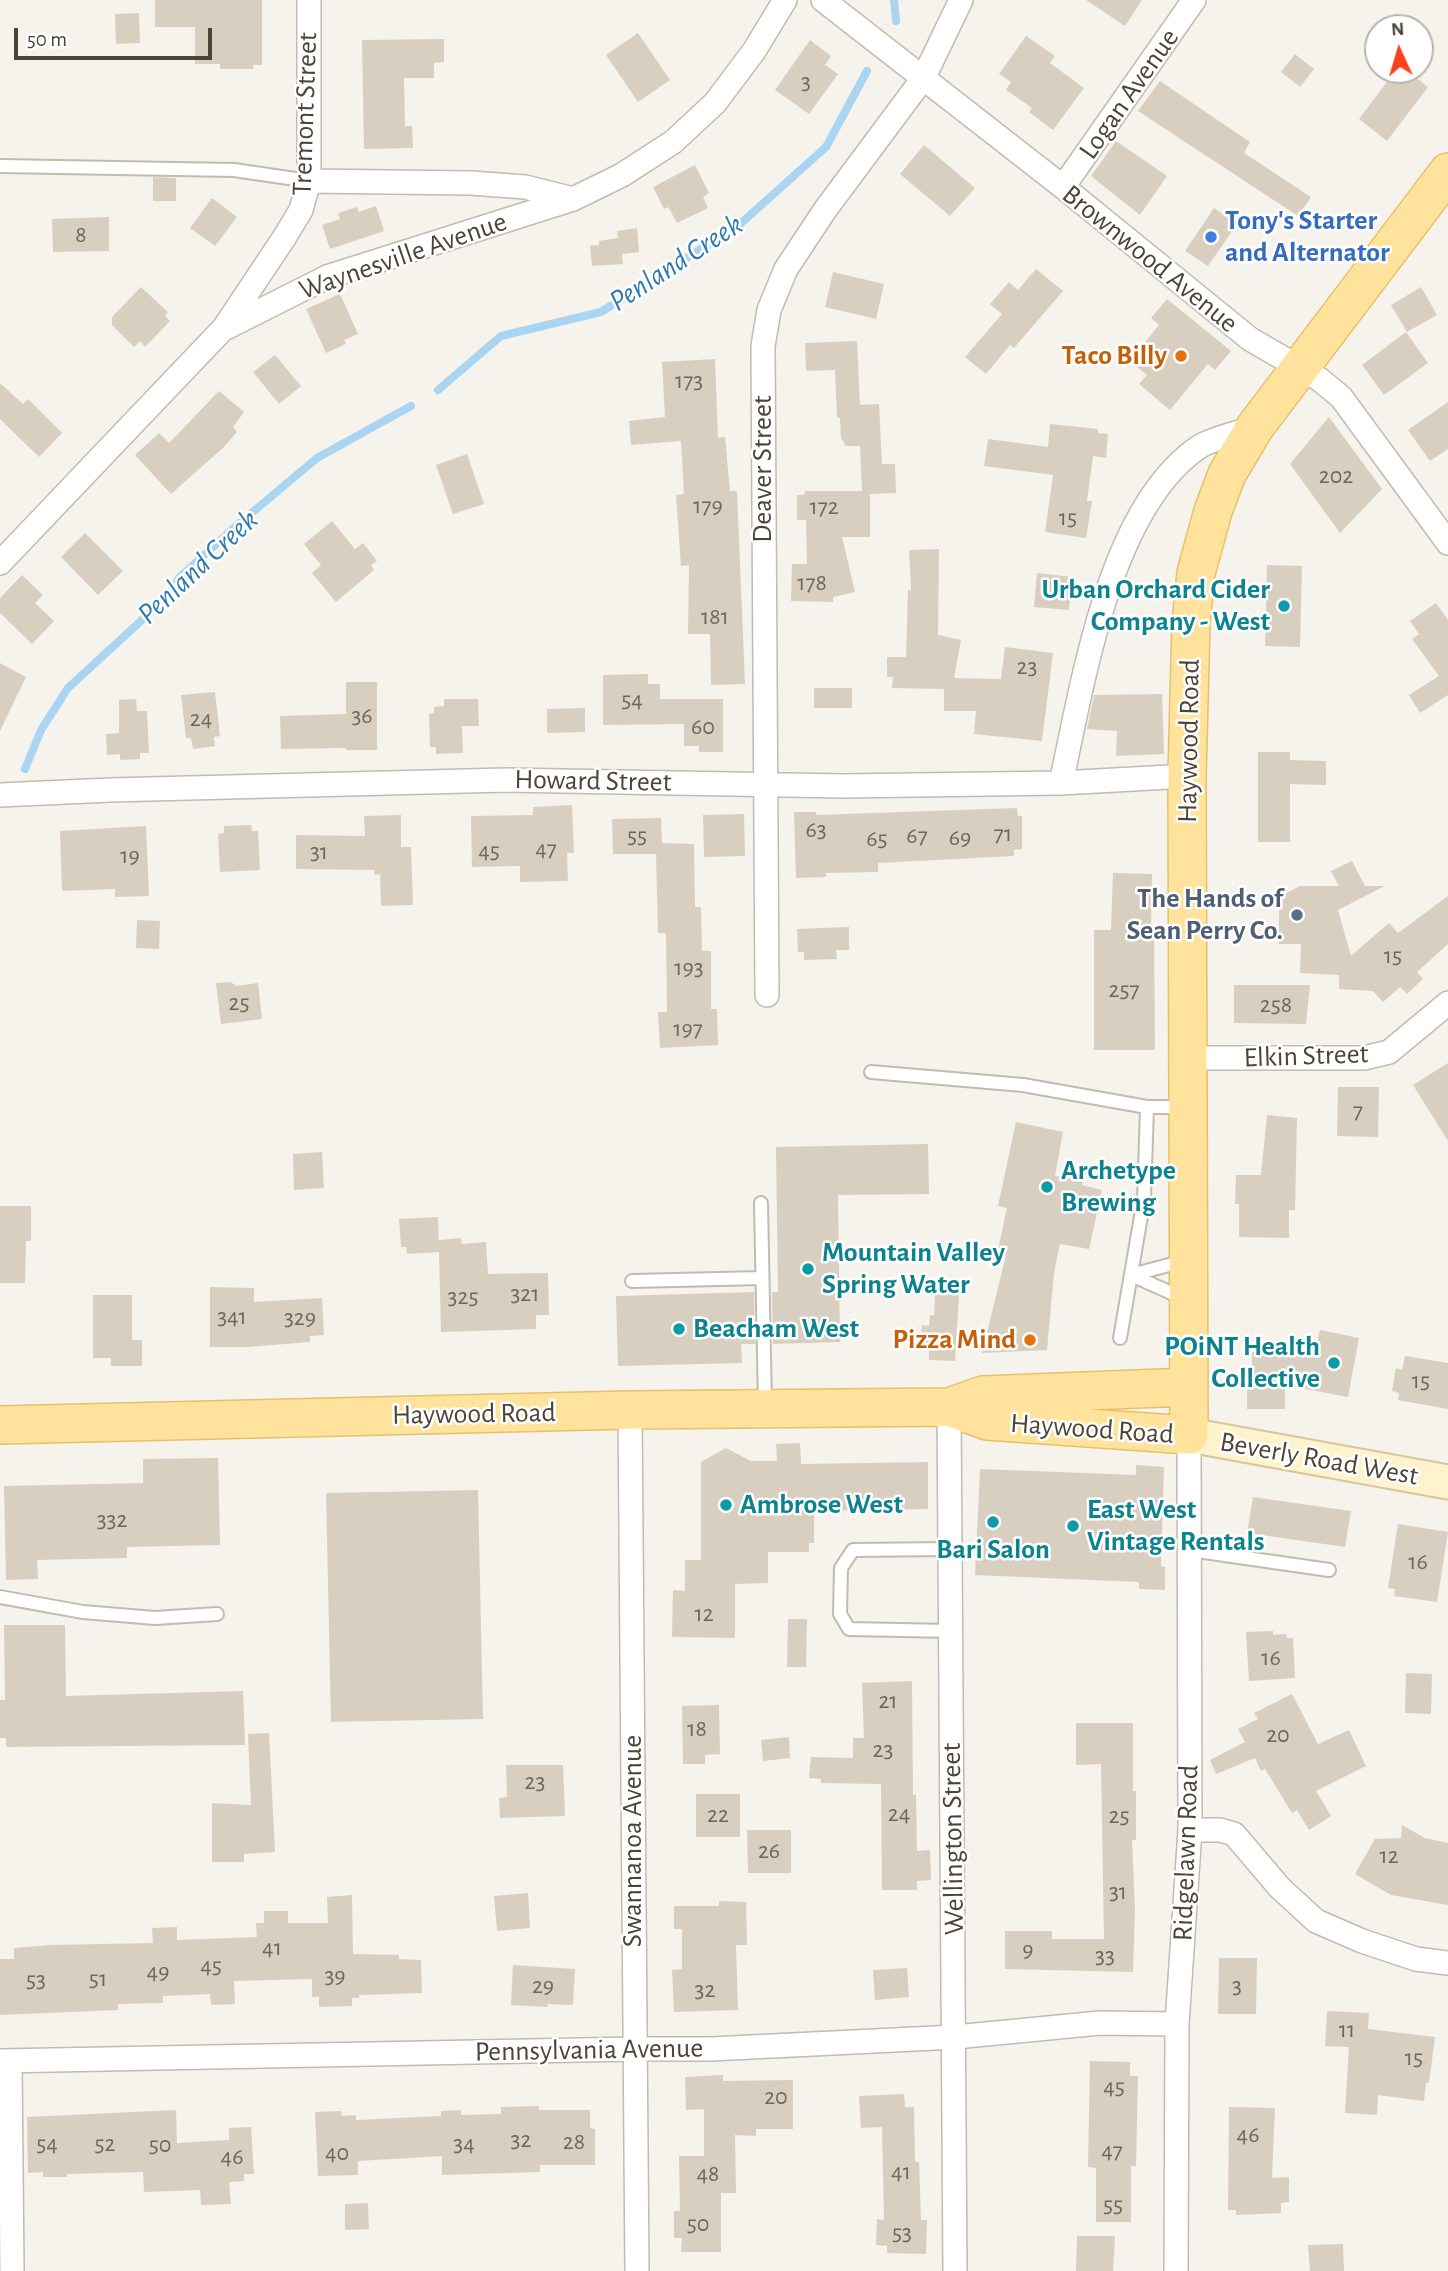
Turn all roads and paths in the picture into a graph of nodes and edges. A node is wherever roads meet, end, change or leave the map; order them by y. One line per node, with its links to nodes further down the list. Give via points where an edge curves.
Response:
1 (309, 0): 9 (street, Tremont Street)
2 (785, 0): 11 (street, Waynesville Avenue, via 715,103 673,142)
3 (824, 0): 6 (street, Brownwood Avenue)
4 (961, 0): 6 (street, Deaver Street)
5 (1194, 0): 10 (street, Logan Avenue)
6 (924, 77): 10 (street, Brownwood Avenue); 19 (street, Deaver Street, via 825,210 786,269 769,310 763,346)
7 (0, 166): 9 (lane, via 234,170)
8 (1448, 172): 13 (main road, Haywood Road)
9 (309, 181): 11 (street, via 471,183 525,187); 12 (street, Tremont Street, via 301,210)
10 (1063, 187): 13 (street, Brownwood Avenue, via 1250,340)
11 (573, 199): 12 (street, Waynesville Avenue, via 327,277)
12 (222, 330): 16 (street, Waynesville Avenue)
13 (1300, 369): 14 (main road, Haywood Road); 15 (street, Brownwood Avenue, via 1341,397)
14 (1255, 427): 17 (main road, Haywood Road, via 1227,474 1196,573); 18 (street, via 1200,446 1168,475 1133,529 1093,641)
15 (1448, 543)
16 (0, 563)
17 (1187, 776): 18 (street, Howard Street); 23 (main road, Haywood Road)
18 (1061, 783): 19 (street, Howard Street)
19 (765, 784): 20 (street, Howard Street, via 506,780); 21 (street, Deaver Street)
20 (0, 795)
21 (767, 995)
22 (1448, 1003): 23 (street, Elkin Street, via 1389,1052 1364,1058)
23 (1188, 1058): 26 (main road, Haywood Road)
24 (871, 1072): 25 (lane, via 1023,1085)
25 (1147, 1107): 26 (lane); 29 (lane, via 1144,1199)
26 (1188, 1107): 28 (main road, Haywood Road)
27 (761, 1203): 30 (lane)
28 (1188, 1260): 29 (lane); 32 (main road, Haywood Road)
29 (1131, 1275): 32 (lane); 33 (lane)
30 (762, 1278): 31 (lane); 37 (lane)
31 (632, 1281)
32 (1188, 1300): 34 (main road, Haywood Road)
33 (1120, 1338)
34 (1188, 1387): 35 (main road, Haywood Road, via 983,1395); 39 (main road, Haywood Road)
35 (949, 1407): 37 (main road, Haywood Road); 39 (main road, Haywood Road, via 987,1421); 41 (street, Wellington Street)
36 (630, 1410): 37 (main road, Haywood Road); 38 (main road, Haywood Road); 51 (street, Swannanoa Avenue)
37 (765, 1410)
38 (0, 1425)
39 (1189, 1435): 40 (street, Beverly Road West); 42 (street, Ridgelawn Road)
40 (1448, 1482)
41 (950, 1549): 46 (street, Wellington Street); 46 (lane, via 853,1550 841,1568 840,1614 849,1629)
42 (1190, 1550): 43 (lane); 47 (street, Ridgelawn Road)
43 (1329, 1570)
44 (0, 1597): 45 (lane, via 83,1612 155,1618)
45 (217, 1614)
46 (951, 1631): 50 (street, Wellington Street)
47 (1190, 1830): 48 (street, via 1234,1834 1280,1888 1316,1921 1416,1959); 49 (street, Ridgelawn Road)
48 (1448, 1963)
49 (1177, 2024): 50 (street, Pennsylvania Avenue, via 1100,2024); 56 (street, Ridgelawn Road)
50 (955, 2037): 51 (street, Pennsylvania Avenue); 55 (street, Wellington Street)
51 (634, 2049): 52 (street, Pennsylvania Avenue); 54 (street, Swannanoa Avenue)
52 (5, 2061): 53 (street)
53 (12, 2271)
54 (637, 2271)
55 (955, 2271)
56 (1176, 2271)

